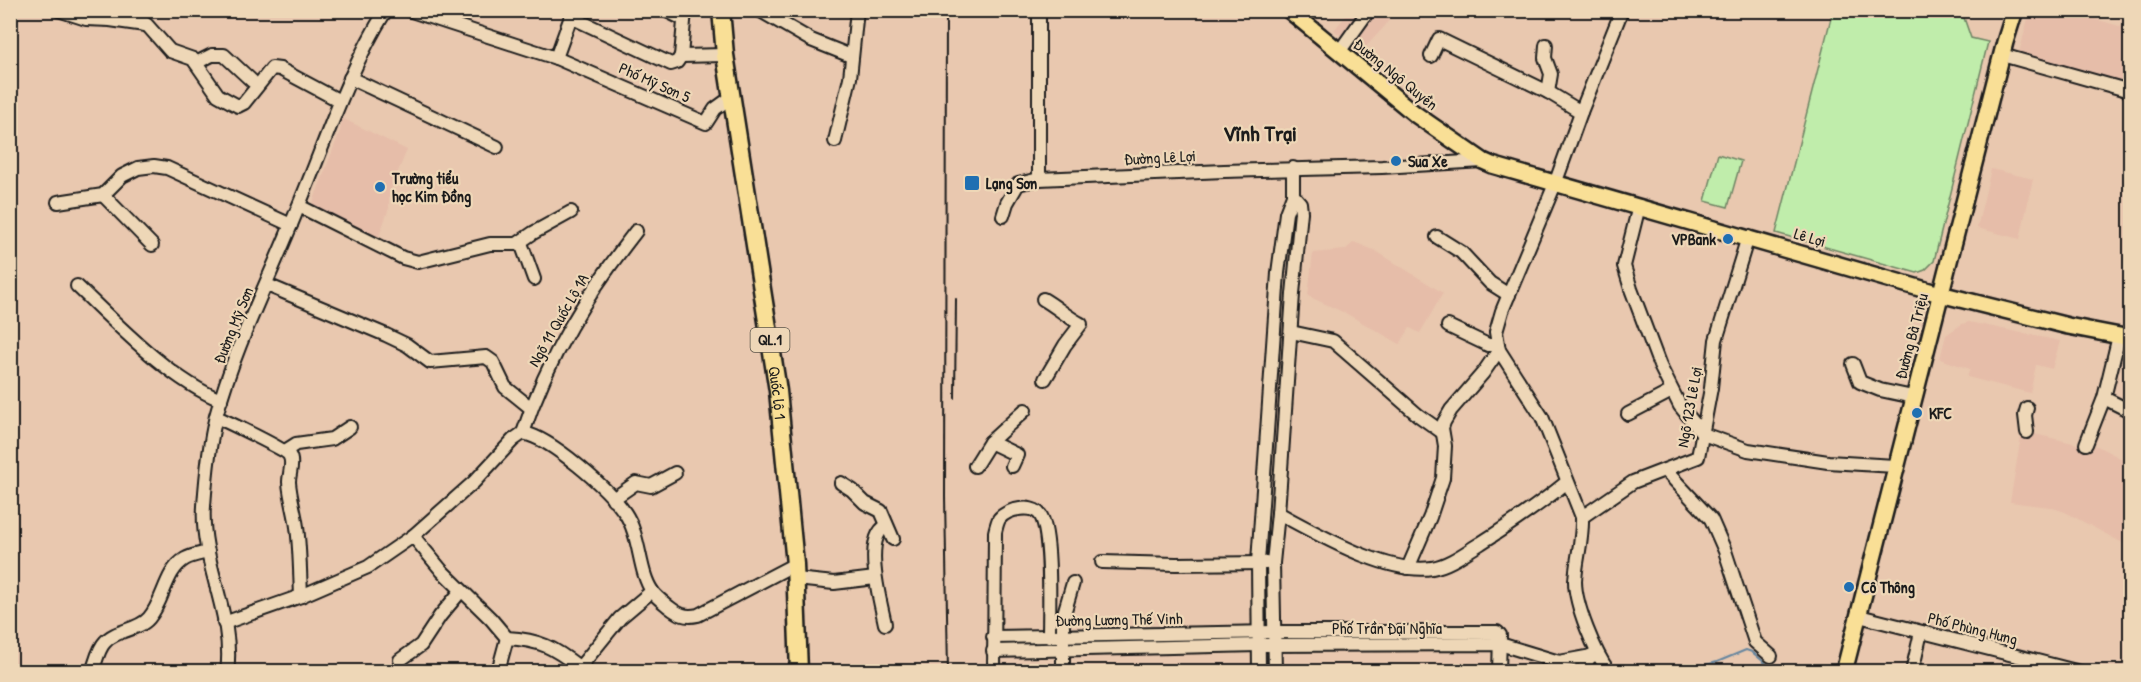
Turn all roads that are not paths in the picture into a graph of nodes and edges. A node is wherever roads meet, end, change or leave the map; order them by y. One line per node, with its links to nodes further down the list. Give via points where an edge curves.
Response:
1 (58, 10): 18 (street, via 86,19)
2 (128, 10): 18 (street)
3 (386, 10): 28 (street, Đường Mỹ Sơn)
4 (408, 10): 26 (street)
5 (665, 10): 17 (street)
6 (721, 10): 21 (highway, Quốc lộ 1 / QL.1)
7 (857, 10): 24 (street)
8 (1039, 10): 39 (street)
9 (1289, 10): 20 (main road, Đường Ngô Quyền)
10 (1369, 10): 20 (street)
11 (1622, 10): 34 (street)
12 (2015, 10): 22 (main road, Đường Bà Triệu)
13 (2126, 10): 14 (street)
14 (2130, 12)
15 (766, 13): 24 (street, via 811,40)
16 (572, 14): 23 (street, via 671,64); 26 (street)
17 (684, 15): 23 (street)
18 (147, 25): 27 (street, via 170,51 188,56)
19 (1546, 45): 31 (street, via 1544,53 1551,74)
20 (1339, 52): 37 (main road, Đường Ngô Quyền, via 1415,114)
21 (725, 55): 23 (street); 32 (highway, Quốc lộ 1 / QL.1)
22 (2002, 55): 30 (street); 59 (main road, Đường Bà Triệu)
23 (681, 56)
24 (851, 56): 35 (street, via 850,78)
25 (1431, 57): 31 (street, via 1439,39)
26 (556, 58): 32 (street, Phố Mỹ Sơn 5, via 706,123 715,109)
27 (196, 63): 29 (street, via 224,55); 33 (street, via 218,95 238,106 272,68)
28 (350, 78): 33 (street, Đường Mỹ Sơn); 36 (street)
29 (252, 81)
30 (2130, 91)
31 (1548, 92): 34 (street)
32 (733, 96): 107 (highway, Quốc lộ 1 / QL.1, via 776,380)
33 (340, 101): 44 (street, Đường Mỹ Sơn)
34 (1581, 112): 40 (street)
35 (835, 141)
36 (497, 147)
37 (1483, 161): 38 (street, Đường Lê Lợi); 40 (main road, Lê Lợi)
38 (1293, 168): 39 (street, Đường Lê Lợi); 42 (street)
39 (1039, 179): 47 (street, Đường Lê Lợi, via 1018,184)
40 (1555, 184): 45 (main road, Lê Lợi); 60 (street)
41 (103, 195): 43 (street); 48 (street, via 131,170 160,166); 53 (street)
42 (1293, 195): 54 (street, via 1286,213); 55 (street, via 1301,212)
43 (58, 202)
44 (299, 206): 48 (street, Đường Mỹ Sơn); 52 (street, via 418,262 490,244)
45 (1639, 206): 51 (main road, Lê Lợi); 70 (street, via 1624,266)
46 (571, 212): 52 (street, via 533,232)
47 (1003, 216)
48 (291, 225): 57 (street, Đường Mỹ Sơn)
49 (636, 231): 74 (street, Ngõ 11 Quốc Lộ 1A, via 555,351)
50 (1437, 237): 60 (street, via 1461,252 1490,283)
51 (1748, 237): 59 (main road, Lê Lợi); 84 (street, Ngõ 123 Lê Lợi, via 1716,340)
52 (521, 243): 56 (street)
53 (152, 245)
54 (1278, 273): 55 (street); 67 (street)
55 (1295, 274): 63 (street)
56 (534, 279)
57 (267, 285): 73 (street, Đường Mỹ Sơn); 74 (street, via 386,335 430,362 486,357 493,362 506,387)
58 (77, 286): 73 (street, via 181,379)
59 (1940, 294): 64 (main road, Lê Lợi); 71 (main road, Đường Bà Triệu)
60 (1509, 295): 65 (street, via 1496,332)
61 (1043, 299): 69 (street, via 1081,324)
62 (1448, 326): 65 (street)
63 (1291, 332): 68 (street); 81 (street, via 1333,341)
64 (2125, 337): 72 (street)
65 (1499, 348): 81 (street, via 1450,410); 93 (street, via 1542,417)
66 (1853, 364): 71 (street, via 1860,382)
67 (1272, 368): 68 (street); 96 (street)
68 (1288, 369): 97 (street)
69 (1045, 379)
70 (1672, 391): 78 (street); 84 (street)
71 (1913, 397): 90 (main road, Đường Bà Triệu)
72 (2104, 398): 77 (street); 86 (street)
73 (221, 400): 79 (street, Đường Mỹ Sơn)
74 (531, 408): 83 (street, Ngõ 11 Quốc Lộ 1A)
75 (2027, 408): 82 (street)
76 (1025, 410): 85 (street)
77 (2130, 411)
78 (1628, 414)
79 (216, 417): 87 (street); 102 (street, Đường Mỹ Sơn, via 204,508)
80 (350, 428): 87 (street, via 332,439 296,444)
81 (1442, 432): 106 (street, via 1441,486)
82 (2026, 432)
83 (522, 433): 95 (street, via 549,442); 100 (street)
84 (1703, 434): 90 (street, via 1748,450 1828,462); 91 (street, Ngõ 123 Lê Lợi, via 1698,457)
85 (990, 442): 88 (street); 89 (street, via 1017,455)
86 (2086, 444)
87 (285, 451): 112 (street, via 291,460 289,482 297,528)
88 (975, 466)
89 (1012, 466)
90 (1895, 466): 113 (main road, Đường Bà Triệu)
91 (1665, 470): 98 (street, Ngõ 123 Lê Lợi, via 1633,482); 130 (street, via 1711,519 1755,642)
92 (675, 473): 95 (street, via 651,486 636,483)
93 (1568, 482): 98 (street); 106 (street, via 1444,565)
94 (841, 483): 99 (street, via 881,511)
95 (613, 500): 111 (street, via 631,524)
96 (1264, 500): 97 (street); 104 (street)
97 (1279, 507): 105 (street); 106 (street, via 1367,557)
98 (1582, 517): 129 (street, via 1576,594)
99 (886, 526): 101 (street); 108 (street, via 875,548)
100 (413, 536): 110 (street); 112 (street, via 368,567)
101 (893, 539)
102 (208, 552): 114 (street, Đường Mỹ Sơn); 134 (street, via 180,563 152,615 107,639)
103 (1102, 562): 104 (street)
104 (1258, 562): 105 (street); 116 (street)
105 (1273, 563): 117 (street)
106 (1408, 568)
107 (795, 572): 108 (street, via 834,583); 111 (street, via 690,617 675,612); 137 (highway, Quốc lộ 1 / QL.1)
108 (875, 578): 115 (street)
109 (1073, 583): 124 (street, via 1063,618)
110 (460, 591): 122 (street); 131 (street, via 421,645)
111 (652, 591): 133 (street, via 620,618)
112 (301, 596): 114 (street)
113 (1859, 616): 118 (street, Phố Phùng Hưng); 145 (main road, Đường Bà Triệu)
114 (224, 623): 135 (street, Đường Mỹ Sơn)
115 (885, 624)
116 (1258, 632): 117 (street, Phố Trần Đại Nghĩa); 119 (street, Đường Lương Thế Vinh); 125 (street)
117 (1274, 632): 123 (street, Phố Trần Đại Nghĩa); 126 (street)
118 (1921, 632): 132 (street, Phố Phùng Hưng); 146 (street)
119 (1185, 635): 124 (street, Đường Lương Thế Vinh); 127 (street)
120 (993, 637): 121 (street, Đường Lương Thế Vinh); 121 (street, via 998,521 1021,509 1033,509 1041,517 1047,535); 128 (street)
121 (1049, 637): 124 (street, Đường Lương Thế Vinh)
122 (507, 638): 133 (street, via 553,648); 136 (street)
123 (1499, 638): 126 (street, Phố Trần Đại Nghĩa); 129 (street, via 1559,662); 142 (street)
124 (1063, 643): 127 (street, Đường Lương Thế Vinh); 128 (street, Đường Lương Thế Vinh); 139 (street)
125 (1259, 645): 126 (street, Phố Trần Đại Nghĩa); 127 (street, Đường Lương Thế Vinh); 140 (street)
126 (1274, 645): 141 (street)
127 (1185, 648)
128 (993, 651): 138 (street)
129 (1594, 655): 143 (street); 144 (street)
130 (1771, 656)
131 (399, 660)
132 (2053, 668): 147 (street, Phố Phùng Hưng)
133 (578, 669)
134 (92, 672)
135 (226, 672)
136 (496, 672)
137 (799, 672)
138 (994, 672)
139 (1063, 672)
140 (1259, 672)
141 (1275, 672)
142 (1499, 672)
143 (1582, 672)
144 (1609, 672)
145 (1844, 672)
146 (1912, 672)
147 (2080, 672)

